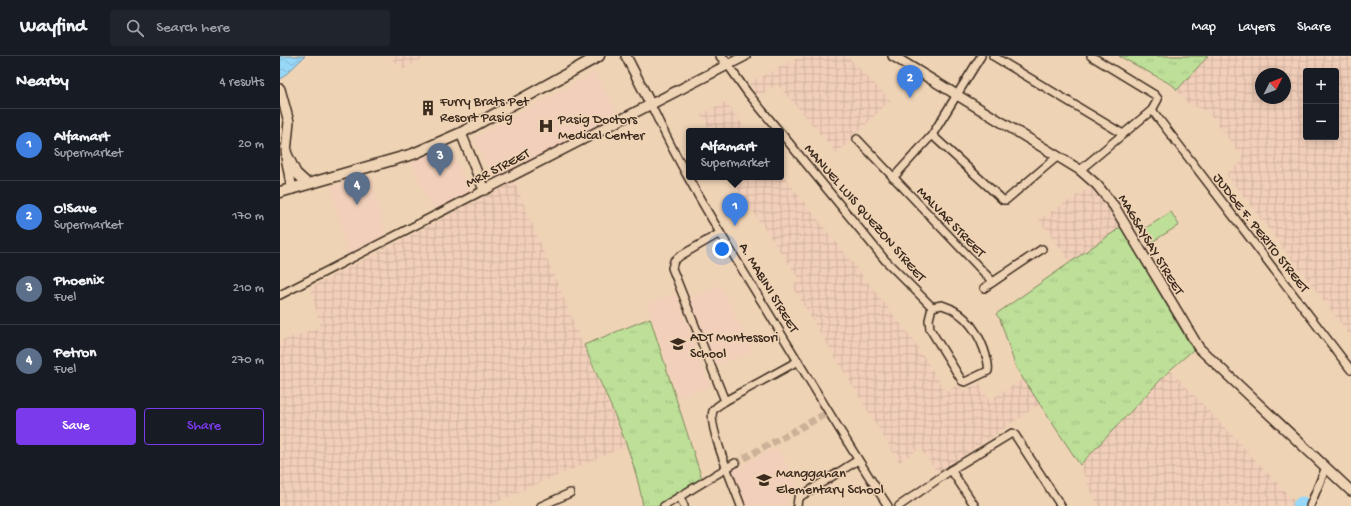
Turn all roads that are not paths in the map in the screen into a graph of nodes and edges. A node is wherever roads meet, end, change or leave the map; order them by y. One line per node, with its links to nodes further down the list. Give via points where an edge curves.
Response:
1 (599, 56): 15 (main road)
2 (626, 56): 12 (street, A. MABINI STREET)
3 (721, 56): 9 (street, MANUEL LUIS QUEZON STREET)
4 (745, 56): 9 (street, MRR STREET)
5 (893, 56): 11 (street, MAGSAYSAY STREET)
6 (981, 56): 11 (street)
7 (993, 56): 16 (street)
8 (1091, 56): 13 (street, via 1157,96 1157,102)
9 (728, 65): 12 (street, MRR STREET); 14 (street, MANUEL LUIS QUEZON STREET)
10 (280, 89): 21 (street, via 289,122)
11 (957, 94): 17 (street); 20 (street, MAGSAYSAY STREET)
12 (651, 105): 23 (street, A. MABINI STREET); 28 (street, MRR STREET)
13 (1152, 110): 16 (street); 37 (street, JUDGE F. PERITO STREET)
14 (777, 128)
15 (460, 133): 26 (main road, via 413,154); 28 (street)
16 (1123, 134): 22 (street)
17 (932, 135): 20 (street, via 1003,200); 24 (street)
18 (784, 137): 35 (street, MANUEL LUIS QUEZON STREET, via 885,260)
19 (857, 139): 24 (street, MALVAR STREET)
20 (1058, 156): 22 (street, MAGSAYSAY STREET)
21 (284, 158): 26 (street); 27 (street)
22 (1080, 170): 41 (street, MAGSAYSAY STREET, via 1097,184 1114,206 1199,348)
23 (686, 173)
24 (893, 178): 32 (street, MALVAR STREET)
25 (690, 180): 30 (street, A. MABINI STREET)
26 (308, 184): 27 (main road)
27 (292, 189): 29 (main road)
28 (484, 190): 34 (street, MRR STREET)
29 (280, 192)
30 (720, 233): 36 (street, A. MABINI STREET); 38 (street, via 680,256 674,261 672,268)
31 (1042, 249): 32 (street)
32 (993, 282): 33 (street)
33 (984, 288)
34 (280, 295)
35 (932, 307): 35 (street, via 930,329 962,381 965,382 988,371 980,340 968,321 951,307)
36 (798, 362): 38 (street); 39 (street, A. MABINI STREET)
37 (1351, 370)
38 (725, 401): 42 (street, via 712,413 715,435)
39 (858, 460): 51 (street, via 798,498); 52 (street, A. MABINI STREET)
40 (735, 463): 42 (street)
41 (1326, 467): 44 (street, MAGSAYSAY STREET); 56 (street)
42 (727, 468): 46 (street); 50 (street)
43 (951, 470): 53 (street); 54 (street); 55 (street, via 1012,434)
44 (1351, 491)
45 (570, 493): 47 (street)
46 (680, 497): 48 (street); 49 (street)
47 (541, 506)
48 (664, 506)
49 (684, 506)
50 (741, 506)
51 (797, 506)
52 (888, 506)
53 (899, 506)
54 (975, 506)
55 (1061, 506)
56 (1310, 506)

